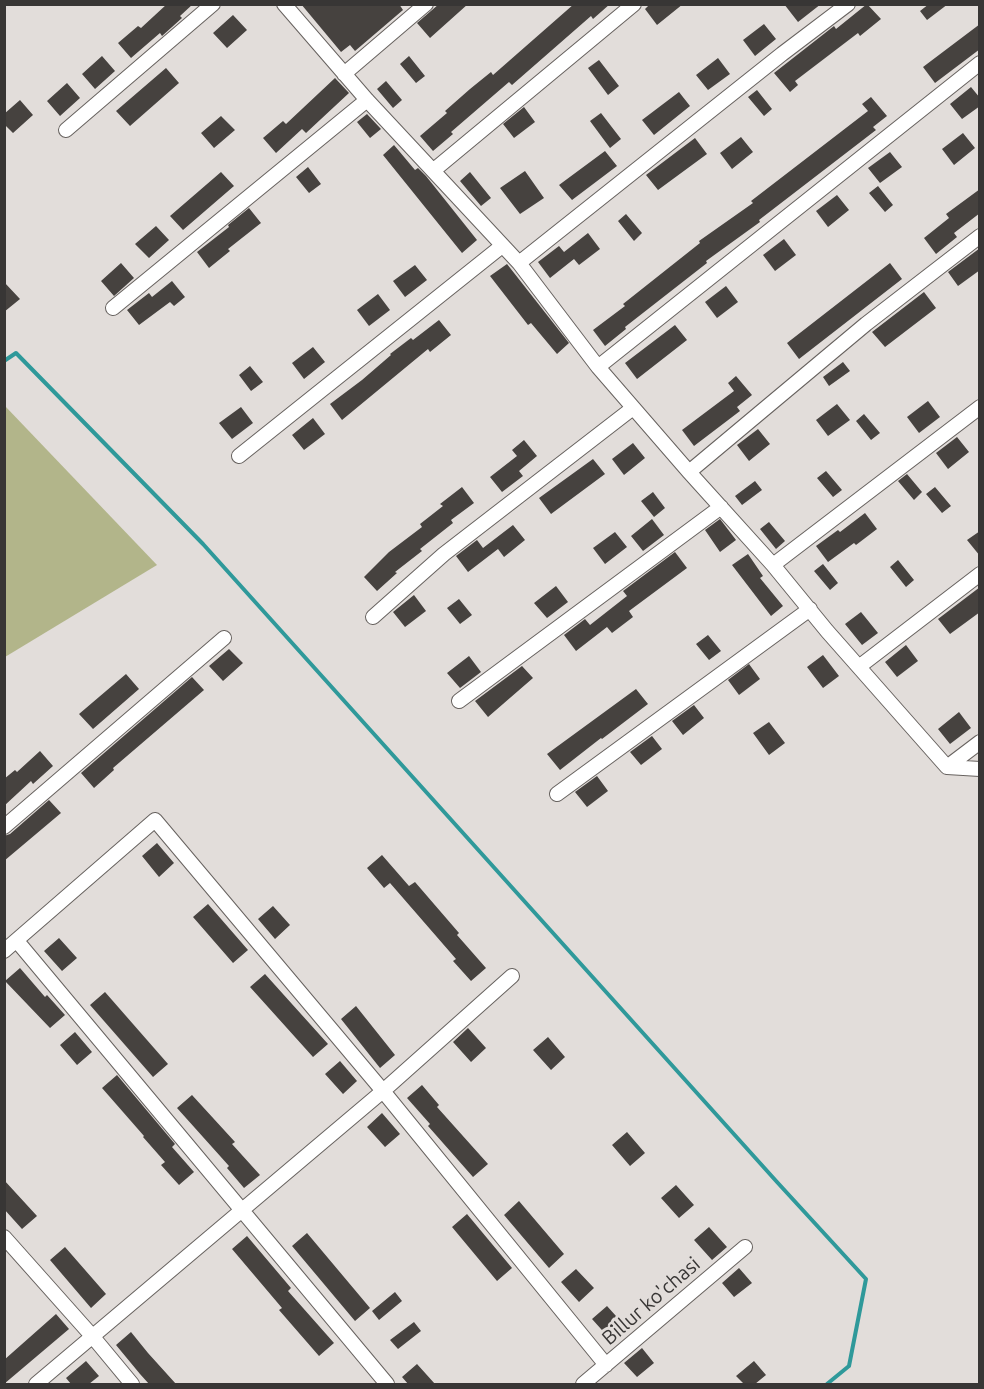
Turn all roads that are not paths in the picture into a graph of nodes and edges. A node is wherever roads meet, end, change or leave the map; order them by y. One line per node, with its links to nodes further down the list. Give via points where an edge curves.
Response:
1 (213, 4): 9 (street)
2 (284, 4): 7 (street)
3 (426, 4): 7 (street)
4 (634, 4): 10 (street)
5 (848, 4): 13 (street)
6 (980, 63): 15 (street)
7 (344, 74): 8 (street)
8 (367, 100): 10 (street); 14 (street)
9 (66, 130)
10 (434, 170): 12 (street)
11 (980, 236): 19 (street, via 866,324)
12 (502, 246): 13 (street); 18 (street)
13 (519, 263): 15 (street)
14 (113, 308)
15 (598, 367): 17 (street)
16 (980, 407): 21 (street)
17 (633, 408): 19 (street); 24 (street, via 444,554)
18 (239, 456)
19 (689, 472): 20 (street)
20 (721, 507): 21 (street); 27 (street)
21 (774, 565): 23 (street)
22 (980, 573): 26 (street)
23 (810, 609): 26 (street); 31 (street)
24 (373, 617)
25 (224, 638): 32 (street)
26 (860, 666): 29 (street)
27 (459, 701)
28 (980, 742): 29 (street)
29 (947, 767): 30 (street)
30 (980, 769)
31 (557, 794)
32 (4, 826)
33 (17, 940): 34 (street); 36 (street, via 155,820); 37 (street)
34 (4, 951)
35 (512, 976): 36 (street)
36 (383, 1090): 37 (street); 41 (street)
37 (242, 1209): 40 (street); 44 (street)
38 (4, 1237): 40 (street)
39 (745, 1247): 41 (street, Billur ko'chasi)
40 (93, 1337): 42 (street); 43 (street)
41 (606, 1365): 45 (street, Billur ko'chasi)
42 (36, 1384)
43 (132, 1384)
44 (387, 1384)
45 (583, 1384)

